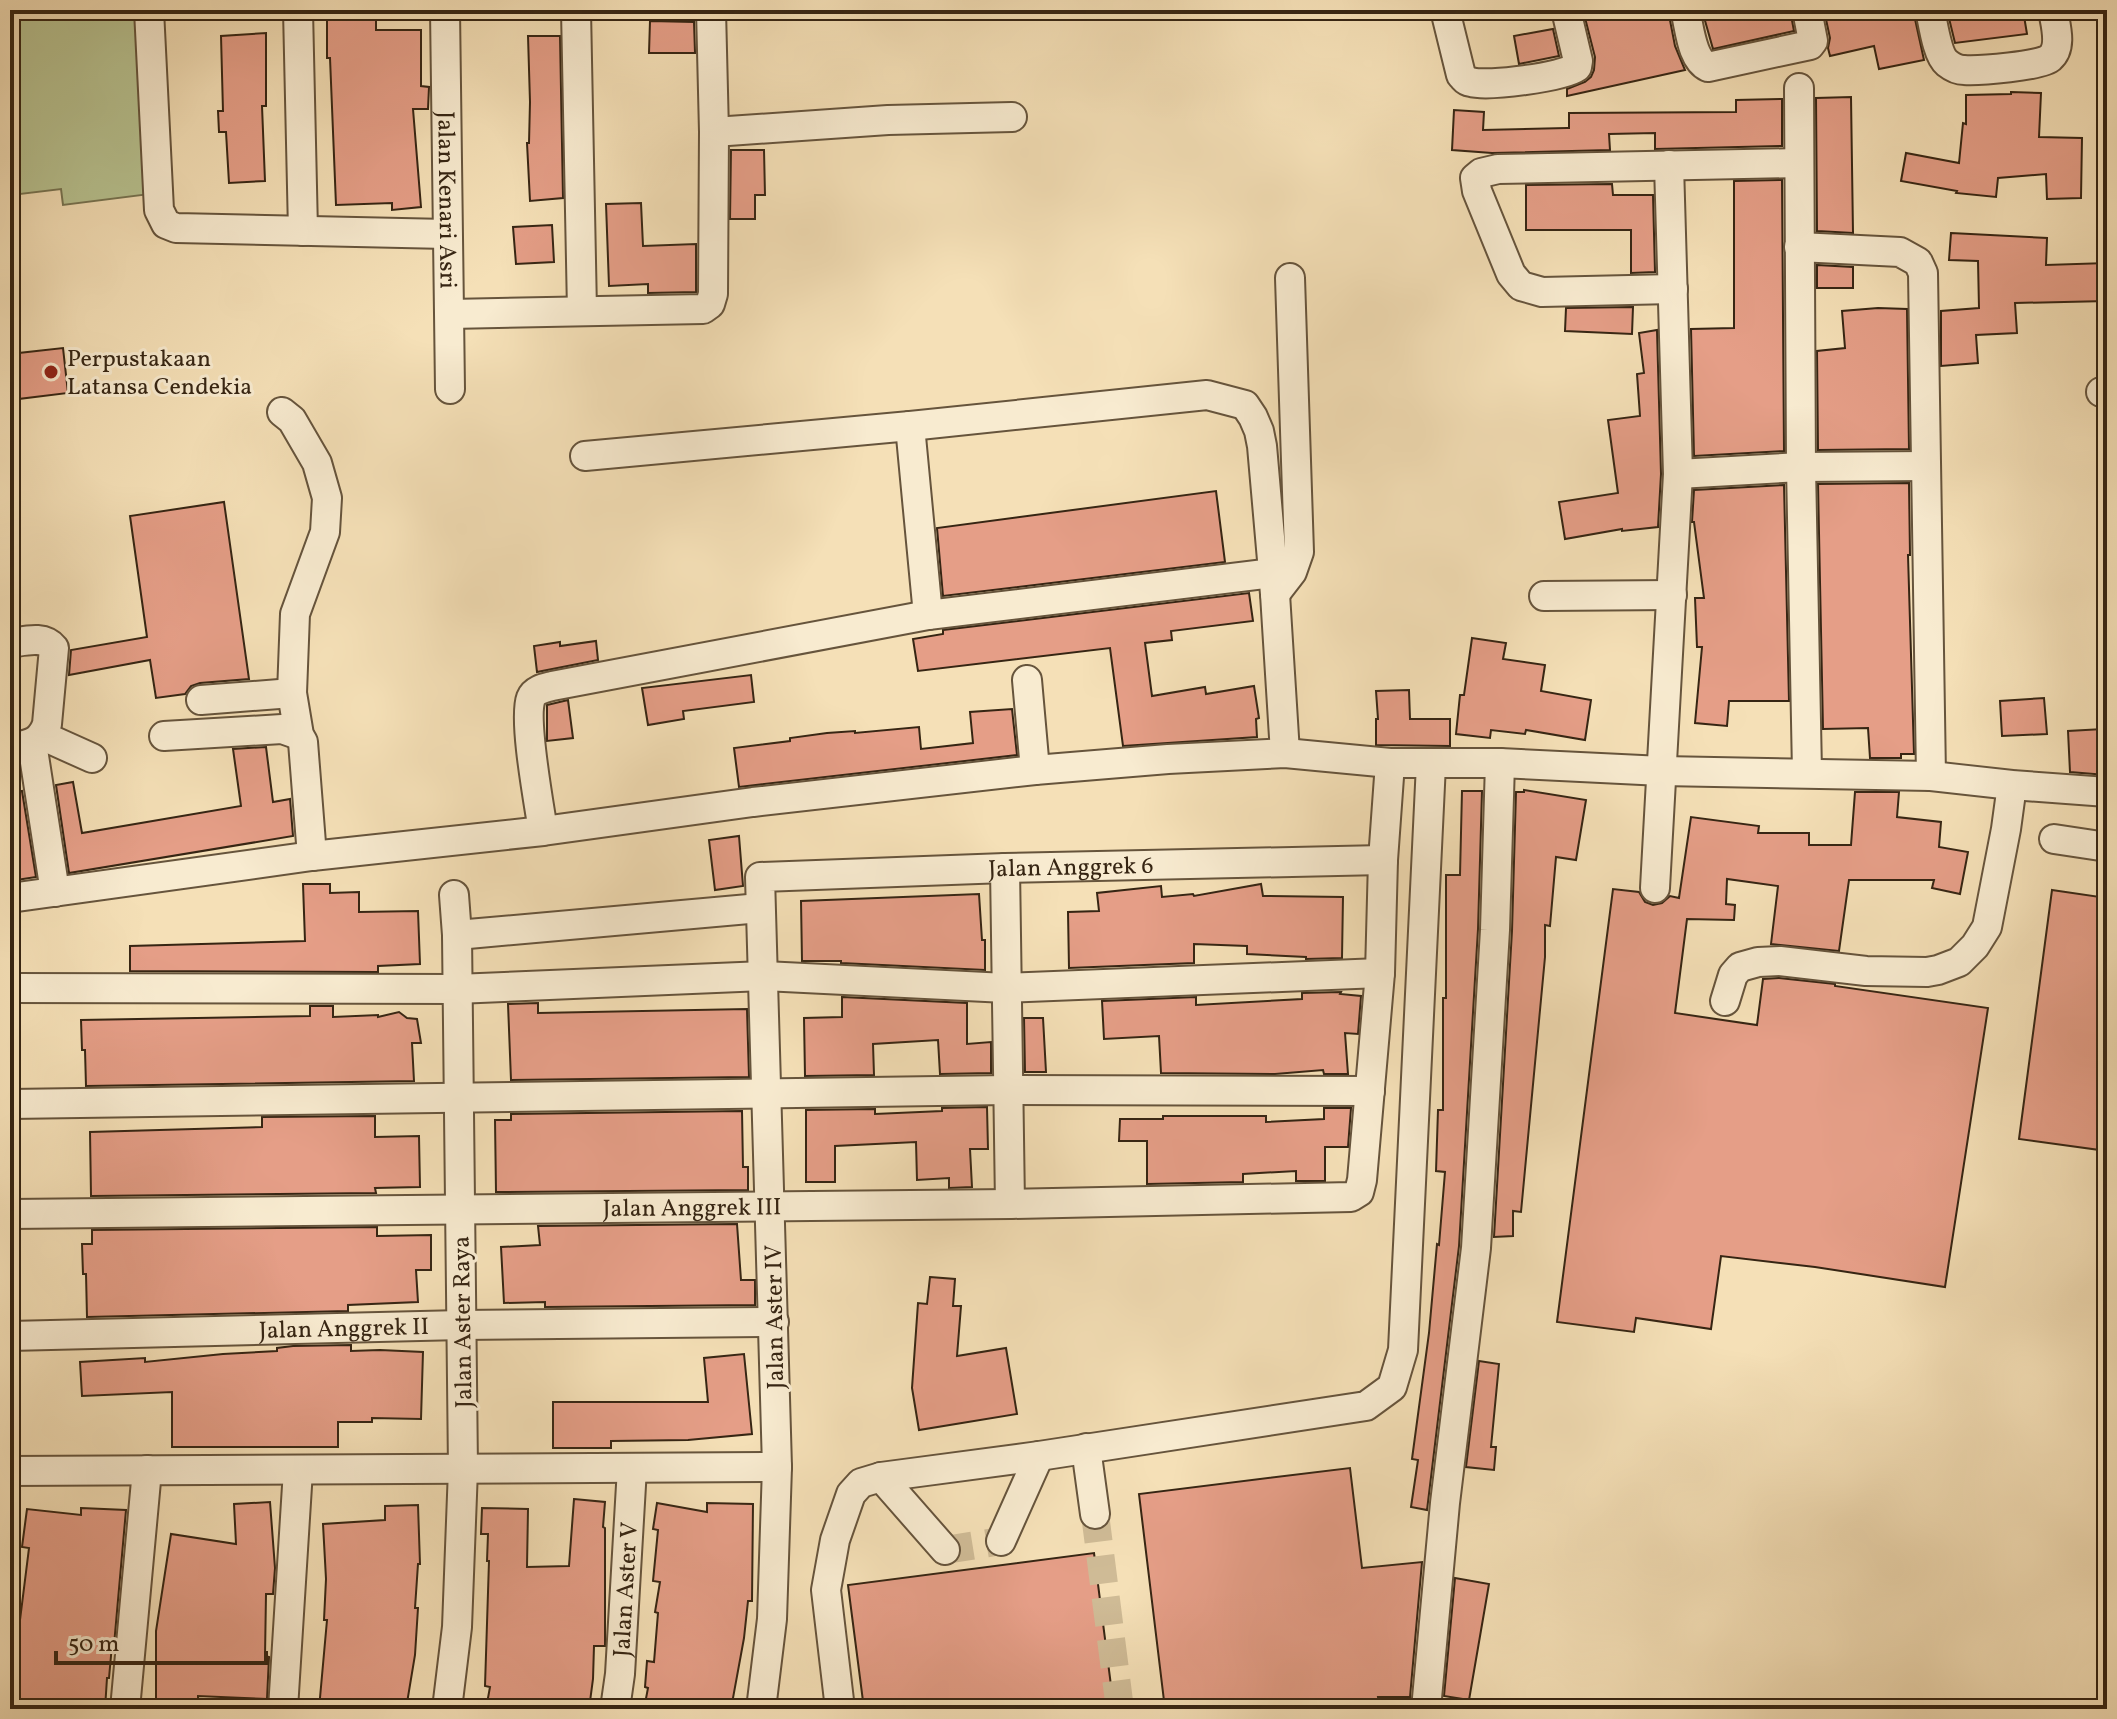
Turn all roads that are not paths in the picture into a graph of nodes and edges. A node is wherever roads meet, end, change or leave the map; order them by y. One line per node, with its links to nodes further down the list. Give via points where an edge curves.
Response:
1 (149, 10): 17 (street, via 159,210 166,224)
2 (298, 10): 17 (street)
3 (445, 10): 18 (street, Jalan Kenari Asri)
4 (576, 10): 22 (street)
5 (711, 10): 14 (street)
6 (1445, 10): 7 (street, via 1461,75 1484,84 1557,75 1577,67)
7 (1566, 10)
8 (1685, 10): 9 (street, via 1696,56 1708,67 1810,45)
9 (1807, 10)
10 (1930, 10): 11 (street, via 1941,56 1965,70 2046,61 2057,45)
11 (2053, 10)
12 (1799, 88): 15 (street)
13 (1012, 117): 14 (street)
14 (714, 132): 22 (street, via 710,304 703,309)
15 (1798, 163): 16 (street); 19 (street)
16 (1669, 165): 21 (street); 21 (street, via 1498,169 1477,175 1475,183 1511,274 1521,286 1542,292)
17 (303, 231): 18 (street)
18 (447, 234): 23 (street, Jalan Kenari Asri)
19 (1799, 247): 28 (street, via 1900,252 1921,268); 29 (street)
20 (1290, 278): 31 (street, via 1299,552 1292,572)
21 (1673, 289): 30 (street)
22 (582, 311): 23 (street)
23 (450, 314): 24 (street, Jalan Kenari Asri)
24 (450, 389)
25 (282, 412): 37 (street, via 317,463 327,498 325,532 295,614)
26 (910, 426): 27 (street); 31 (street, via 1207,395 1245,405 1262,446); 34 (street)
27 (585, 456)
28 (1926, 466): 29 (street); 50 (street)
29 (1801, 467): 30 (street); 49 (street)
30 (1678, 474): 32 (street)
31 (1274, 584): 34 (street); 42 (street)
32 (1672, 595): 33 (street); 48 (street)
33 (1544, 596)
34 (928, 615): 53 (street, via 536,691 529,731)
35 (10, 643): 41 (street, via 46,641 54,648 47,724)
36 (1027, 680): 47 (street)
37 (292, 693): 38 (street); 39 (street)
38 (201, 700)
39 (299, 735): 40 (street, via 282,729); 56 (street)
40 (164, 736)
41 (28, 742): 43 (street); 61 (street)
42 (1285, 753): 44 (street); 47 (street)
43 (92, 758)
44 (1390, 763): 46 (street); 57 (street)
45 (1500, 763): 46 (street); 48 (street); 102 (street, via 1476,1248)
46 (1431, 764): 84 (street, via 1403,1350 1392,1387 1366,1406)
47 (1035, 770): 53 (street)
48 (1662, 771): 49 (street); 60 (street)
49 (1807, 772): 50 (street)
50 (1931, 776): 51 (street)
51 (2012, 785): 52 (street); 71 (street, via 1987,927 1959,962 1927,972 1758,962 1733,975)
52 (2104, 787)
53 (543, 831): 56 (street)
54 (2054, 839): 55 (street)
55 (2107, 847)
56 (312, 856): 61 (street)
57 (1383, 860): 58 (street, Jalan Anggrek 6); 66 (street)
58 (1005, 868): 59 (street, Jalan Anggrek 6); 69 (street)
59 (760, 877): 64 (street, Jalan Aster IV)
60 (1655, 888)
61 (55, 892): 63 (street)
62 (454, 895): 65 (street, Jalan Aster Raya)
63 (10, 898)
64 (760, 908): 65 (street); 67 (street, Jalan Aster IV)
65 (457, 935): 70 (street, Jalan Aster Raya)
66 (1380, 973): 69 (street); 73 (street)
67 (764, 976): 69 (street); 70 (street); 74 (street, Jalan Aster IV)
68 (10, 988): 70 (street)
69 (1006, 988): 72 (street)
70 (456, 989): 75 (street, Jalan Aster Raya)
71 (1725, 1001)
72 (1008, 1090): 73 (street); 74 (street); 77 (street)
73 (1370, 1091): 77 (street, Jalan Anggrek III, via 1362,1180 1359,1192 1351,1197)
74 (767, 1094): 75 (street); 78 (street, Jalan Aster IV)
75 (459, 1098): 76 (street); 79 (street, Jalan Aster Raya)
76 (10, 1104)
77 (1010, 1204): 78 (street, Jalan Anggrek III)
78 (771, 1205): 79 (street, Jalan Anggrek III); 81 (street, Jalan Aster IV)
79 (461, 1210): 80 (street, Jalan Anggrek III); 82 (street, Jalan Aster Raya)
80 (10, 1214)
81 (774, 1322): 82 (street, Jalan Anggrek II); 86 (street, Jalan Aster IV)
82 (462, 1325): 83 (street, Jalan Anggrek II); 88 (street, Jalan Aster Raya)
83 (10, 1336)
84 (1086, 1448): 85 (street); 93 (street)
85 (1039, 1456): 92 (street); 94 (street)
86 (777, 1467): 87 (street); 100 (street, Jalan Aster IV, via 772,1619)
87 (632, 1468): 88 (street); 99 (street, Jalan Aster V)
88 (463, 1469): 90 (street); 98 (street, Jalan Aster Raya, via 457,1627)
89 (147, 1470): 90 (street); 91 (street); 96 (street)
90 (298, 1470): 97 (street)
91 (10, 1471)
92 (881, 1477): 95 (street); 101 (street, via 861,1483 851,1494 826,1590)
93 (1095, 1514)
94 (1001, 1541)
95 (945, 1550)
96 (125, 1709)
97 (283, 1709)
98 (447, 1709)
99 (615, 1709)
100 (761, 1709)
101 (840, 1709)
102 (1426, 1709)

